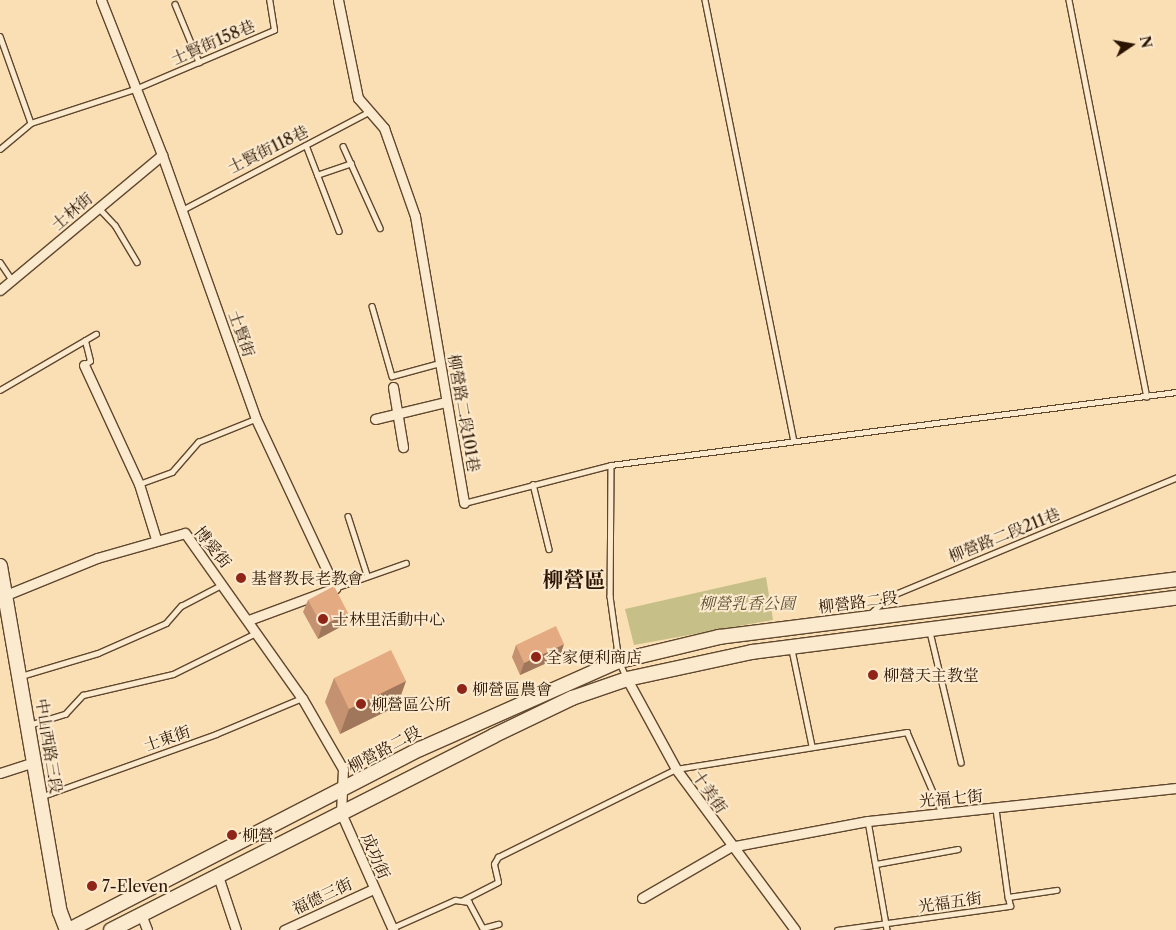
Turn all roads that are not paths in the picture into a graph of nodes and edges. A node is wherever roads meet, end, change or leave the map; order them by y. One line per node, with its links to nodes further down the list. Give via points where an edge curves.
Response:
1 (101, 0): 9 (street, 士賢街)
2 (269, 0): 8 (lane, 士賢街158巷, via 274,30)
3 (338, 0): 10 (street, 柳營路二段101巷, via 358,98)
4 (705, 0): 39 (lane)
5 (1069, 0): 34 (lane)
6 (175, 4): 8 (lane)
7 (0, 36): 11 (lane)
8 (199, 62): 9 (lane, 士賢街158巷)
9 (135, 90): 11 (lane, 士賢街158巷); 15 (street, 士賢街)
10 (367, 113): 12 (lane, 士賢街118巷); 29 (street, 柳營路二段101巷, via 384,128 415,216)
11 (31, 123): 14 (lane)
12 (306, 145): 17 (lane); 19 (lane, 士賢街118巷)
13 (343, 146): 16 (lane)
14 (0, 149)
15 (162, 155): 18 (street, 士林街); 19 (street, 士賢街)
16 (350, 163): 17 (lane); 20 (lane)
17 (317, 175): 21 (lane)
18 (99, 208): 23 (lane, via 115,224); 24 (street, 士林街)
19 (182, 210): 37 (street, 士賢街)
20 (380, 228)
21 (340, 231)
22 (0, 262): 24 (lane)
23 (137, 262)
24 (12, 280): 25 (street, 士林街)
25 (0, 290)
26 (372, 306): 29 (lane, via 392,376)
27 (96, 334): 28 (lane)
28 (85, 341): 30 (lane, via 90,361); 32 (lane)
29 (440, 363): 35 (street, 柳營路二段101巷)
30 (84, 365): 43 (street)
31 (393, 387): 36 (street)
32 (0, 390)
33 (1176, 392): 34 (lane, 柳營路二段101巷)
34 (1147, 396): 39 (lane, 柳營路二段101巷)
35 (446, 402): 36 (street); 45 (street, 柳營路二段101巷)
36 (397, 414): 38 (street); 40 (street)
37 (256, 419): 43 (lane, via 198,442 172,472); 54 (street, 士賢街)
38 (375, 419)
39 (794, 440): 41 (lane, 柳營路二段101巷)
40 (403, 447)
41 (611, 465): 44 (lane, 柳營路二段101巷); 63 (lane, via 610,596)
42 (1176, 478): 57 (lane, 柳營路二段211巷, via 888,596)
43 (139, 484): 47 (street)
44 (533, 484): 45 (lane, 柳營路二段101巷); 48 (lane)
45 (464, 503)
46 (348, 516): 51 (lane)
47 (156, 539): 53 (street, 博愛街, via 185,533); 55 (street, 博愛街)
48 (549, 549)
49 (406, 563): 51 (lane)
50 (0, 566): 55 (street, 中山西路三段)
51 (367, 575): 54 (lane)
52 (1176, 579): 57 (street, 柳營路二段)
53 (223, 584): 58 (street, 博愛街); 64 (lane, via 181,606 166,623 98,653)
54 (335, 588): 58 (street)
55 (6, 594): 64 (street, 中山西路三段)
56 (1176, 598): 59 (street)
57 (866, 618): 61 (lane); 63 (street, 柳營路二段, via 719,637)
58 (249, 620): 60 (street, 博愛街)
59 (930, 630): 61 (street); 70 (lane)
60 (258, 633): 66 (street, 博愛街); 67 (lane, via 173,674 83,695 65,714)
61 (866, 638): 62 (street)
62 (791, 648): 65 (street, via 724,656); 68 (lane)
63 (618, 661): 65 (lane, 十美街); 74 (street, 柳營路二段, via 420,749)
64 (20, 676): 67 (street, 中山西路三段)
65 (627, 679): 71 (street, 十美街); 77 (street, via 563,703)
66 (302, 698): 74 (street, 博愛街, via 344,769); 75 (lane, 士東街, via 216,734)
67 (27, 726): 69 (street, 中山西路三段)
68 (812, 746): 71 (lane); 78 (lane, via 907,732)
69 (33, 762): 72 (street); 75 (street, 中山西路三段)
70 (961, 762)
71 (676, 769): 80 (street, 十美街); 88 (lane, via 498,857 494,864 498,882)
72 (0, 773)
73 (1176, 788): 76 (street, 光福七街)
74 (343, 791): 77 (street, 成功街); 93 (street, 柳營路二段)
75 (39, 798): 93 (street, 中山西路三段)
76 (996, 809): 78 (street, 光福七街); 86 (lane)
77 (341, 813): 83 (street); 84 (street, 成功街)
78 (942, 813): 79 (street, 光福七街)
79 (868, 821): 80 (street, 光福七街); 82 (lane)
80 (730, 846): 87 (street); 98 (street, 十美街)
81 (958, 849): 82 (lane)
82 (876, 864): 90 (lane)
83 (218, 876): 89 (street); 96 (street)
84 (374, 889): 92 (street, 成功街); 97 (street, 福德三街)
85 (1056, 890): 86 (lane)
86 (1008, 897): 90 (lane, 光福五街, via 1010,906)
87 (642, 898)
88 (463, 900): 91 (lane, via 469,902 483,928); 92 (lane)
89 (142, 914): 94 (street); 95 (street)
90 (886, 923): 99 (lane, 光福五街); 100 (lane)
91 (498, 924)
92 (393, 929)
93 (68, 930)
94 (111, 930)
95 (146, 930)
96 (236, 930)
97 (284, 930)
98 (795, 930)
99 (837, 930)
100 (887, 930)

